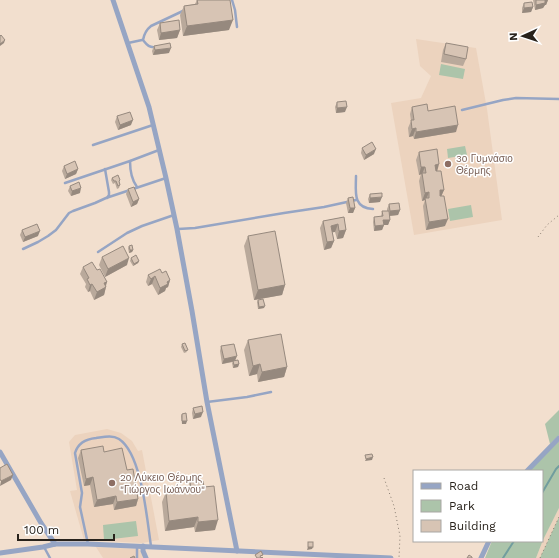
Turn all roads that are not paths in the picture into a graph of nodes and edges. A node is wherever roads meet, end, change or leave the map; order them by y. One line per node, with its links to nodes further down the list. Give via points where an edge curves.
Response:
1 (113, 0): 6 (street)
2 (232, 0): 4 (lane)
3 (189, 8): 5 (lane, via 151,26)
4 (237, 27)
5 (142, 40): 6 (lane); 7 (lane, via 150,47)
6 (127, 43): 10 (street)
7 (160, 46)
8 (559, 99): 9 (lane, via 516,98)
9 (462, 110)
10 (154, 125): 11 (lane); 12 (street)
11 (93, 145)
12 (160, 150): 13 (lane); 16 (street)
13 (130, 161): 14 (lane); 18 (lane, via 130,173)
14 (105, 169): 17 (lane); 19 (lane, via 109,192)
15 (356, 176): 20 (lane)
16 (166, 178): 18 (lane); 22 (street)
17 (65, 183)
18 (137, 187): 19 (lane)
19 (106, 198): 24 (lane, via 69,213 56,230)
20 (356, 200): 21 (lane, via 364,208); 23 (lane)
21 (373, 209)
22 (174, 215): 23 (street); 25 (lane, via 127,233)
23 (177, 229): 27 (street)
24 (23, 249)
25 (98, 252)
26 (271, 392): 27 (lane)
27 (207, 402): 38 (street)
28 (559, 438): 30 (street)
29 (0, 452): 32 (street)
30 (527, 470)
31 (489, 542): 44 (street)
32 (55, 544): 33 (street); 36 (street)
33 (88, 544): 34 (street); 37 (lane, via 80,507 82,493 75,453 82,442 109,436 119,439 126,445 138,470)
34 (137, 546): 35 (street); 41 (lane)
35 (143, 546): 37 (street); 42 (street)
36 (43, 547): 39 (street); 40 (lane)
37 (151, 547): 38 (street)
38 (237, 551): 43 (street)
39 (0, 553)
40 (50, 558)
41 (137, 558)
42 (146, 558)
43 (391, 558)
44 (482, 558)

